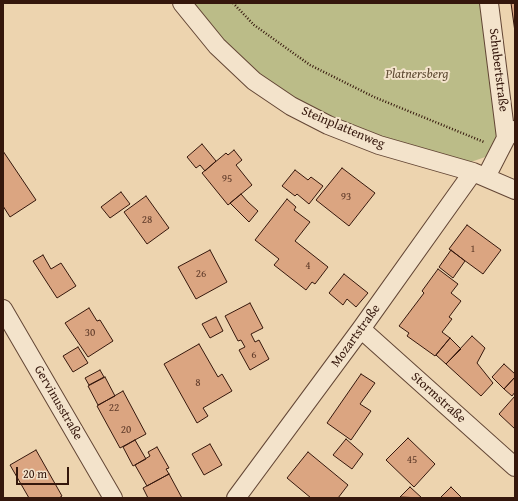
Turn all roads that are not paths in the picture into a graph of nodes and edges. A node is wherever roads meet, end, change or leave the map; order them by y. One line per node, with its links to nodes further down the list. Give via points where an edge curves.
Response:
1 (182, 3): 4 (street, Steinplattenweg, via 217,46 254,81 291,106 328,125 379,145)
2 (489, 3): 3 (street, Schubertstraße)
3 (510, 133): 4 (street, Mozartstraße)
4 (479, 174): 5 (street, Steinplattenweg); 7 (street, Mozartstraße)
5 (515, 190)
6 (3, 309): 9 (street, Gervinusstraße)
7 (361, 329): 8 (street, Stormstraße); 10 (street, Mozartstraße)
8 (515, 467)
9 (112, 498)
10 (236, 498)

